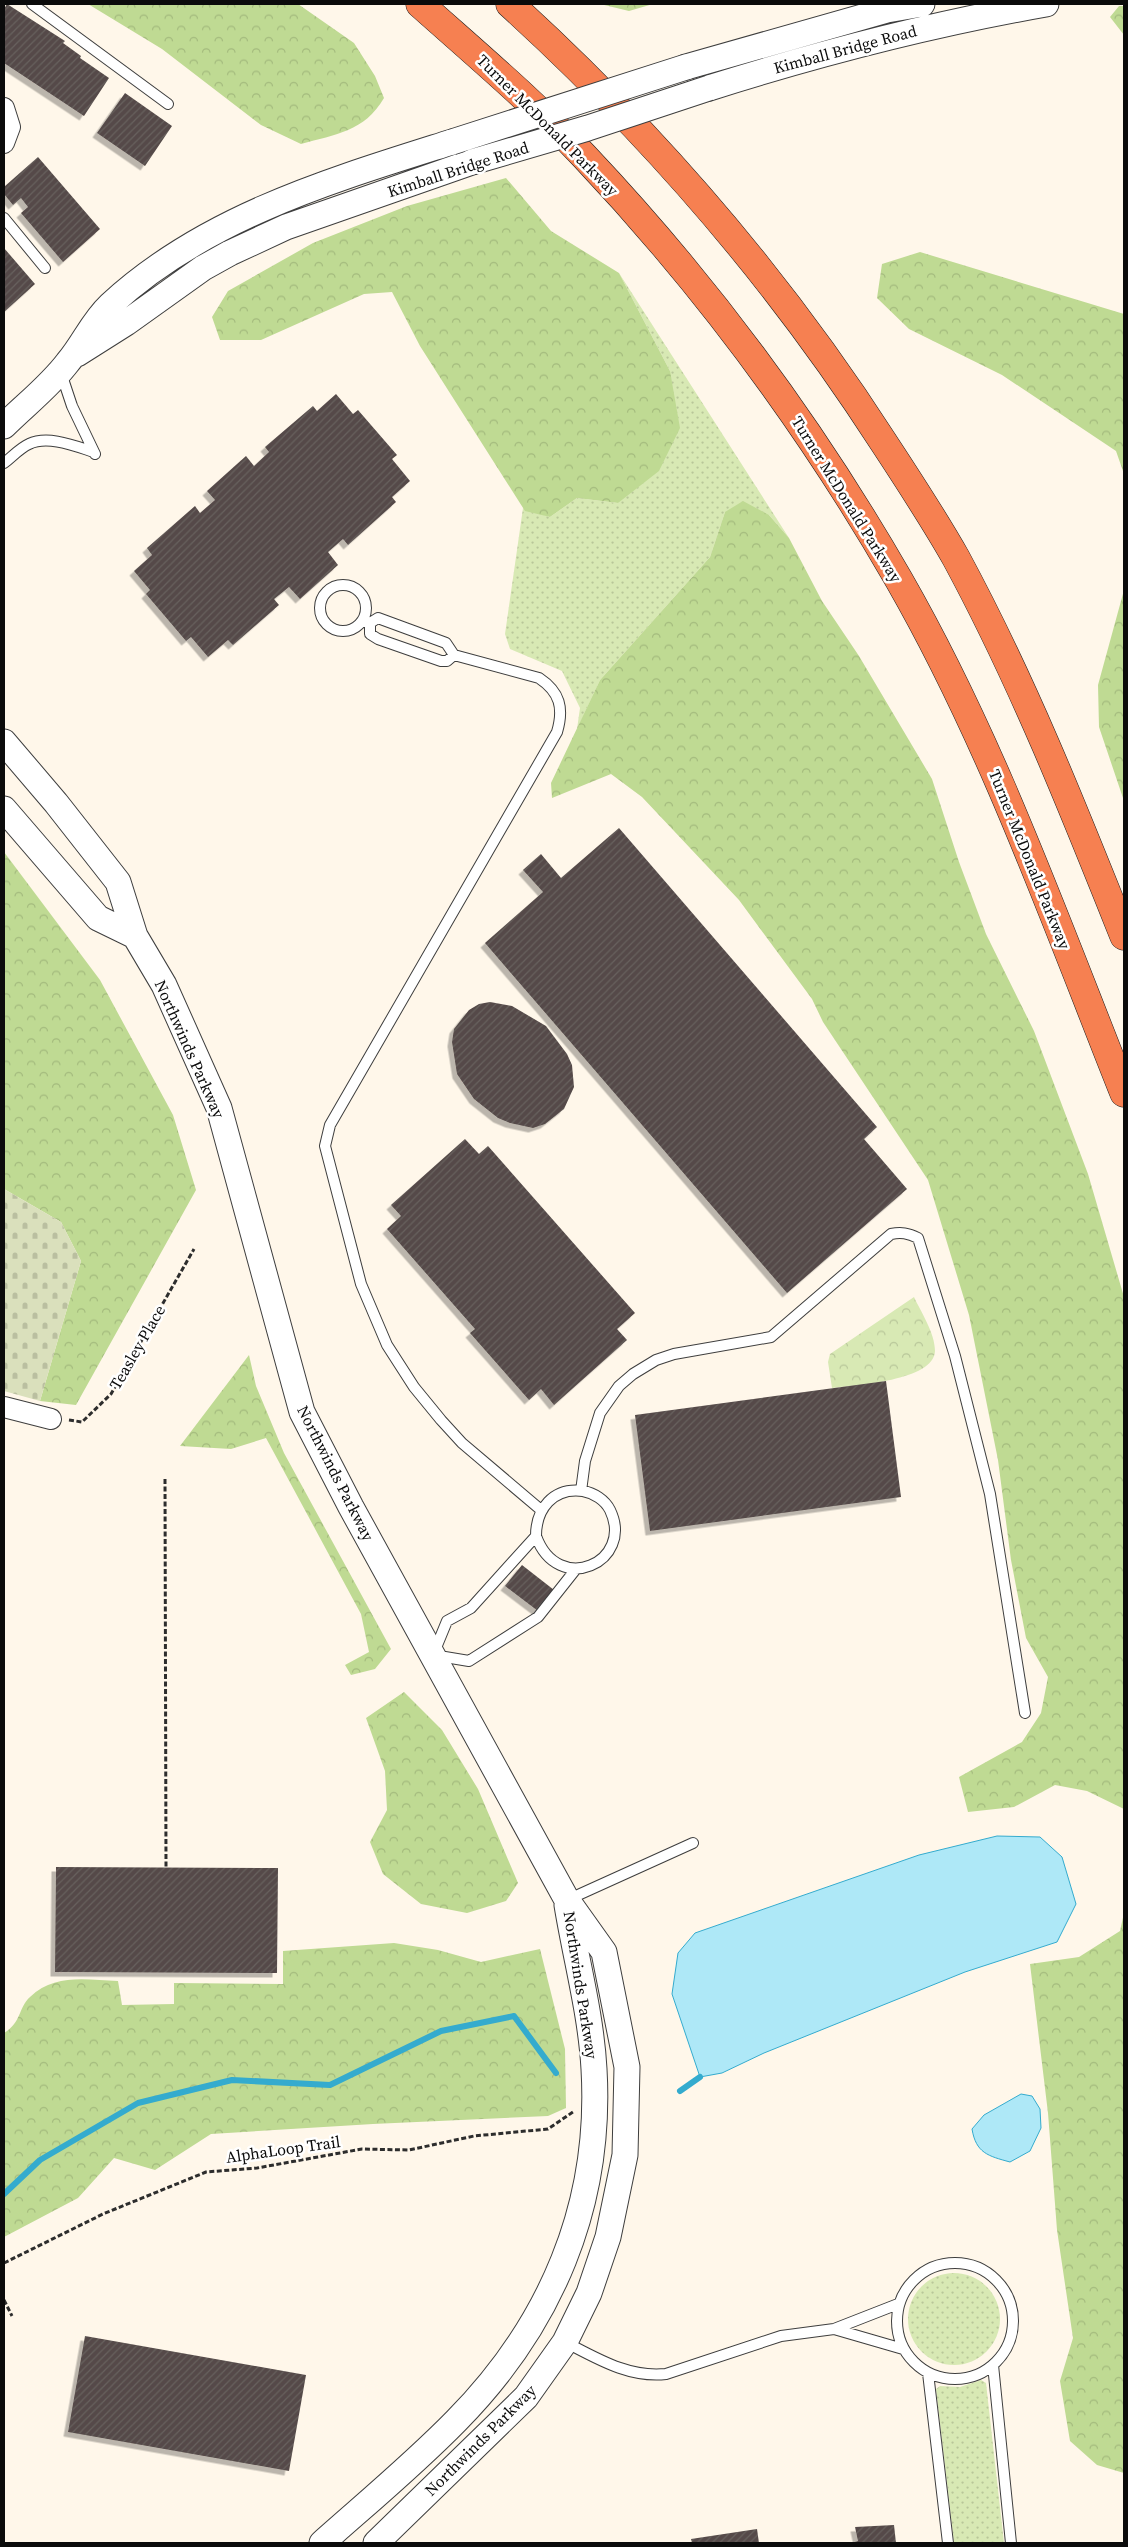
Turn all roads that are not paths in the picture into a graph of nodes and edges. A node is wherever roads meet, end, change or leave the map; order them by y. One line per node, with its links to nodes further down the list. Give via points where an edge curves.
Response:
1 (32, 4): 6 (lane)
2 (420, 4): 20 (highway, Turner McDonald Parkway, via 538,110 646,224 765,372 821,455 899,579 987,755)
3 (510, 4): 19 (highway, via 640,130 696,192 795,315 859,405 955,557 1012,669 1044,737)
4 (922, 4): 11 (street, Kimball Bridge Road, bridge, via 887,10 686,67 318,185 231,223 156,268 94,322)
5 (1046, 4): 11 (street, Kimball Bridge Road, bridge, via 798,60 472,162 286,227 203,268)
6 (168, 104)
7 (4, 108): 8 (street, via 10,127)
8 (4, 143)
9 (4, 218): 10 (lane)
10 (45, 268)
11 (67, 365): 12 (street, Kimball Bridge Road); 13 (lane, via 72,406 96,454 68,444 40,440 28,444)
12 (4, 426)
13 (4, 463)
14 (366, 622): 14 (lane, via 365,600 354,588 339,585 325,593 321,600 321,616 331,628 347,631); 15 (lane, via 378,618 446,643); 15 (lane, via 370,634 378,639 441,661 447,661)
15 (454, 655): 24 (lane, via 540,678 547,683 560,701 558,732 330,1125 325,1146 361,1284 387,1345 414,1388 462,1443)
16 (4, 742): 18 (street, Northwinds Parkway, via 118,882)
17 (4, 809): 18 (street, via 98,918)
18 (135, 936): 27 (street, Northwinds Parkway, via 164,985 219,1108 302,1412)
19 (1124, 936)
20 (1124, 1093)
21 (4, 1408): 22 (street)
22 (51, 1418)
23 (581, 1491): 24 (lane, via 561,1492); 26 (lane, via 600,1498 608,1507 614,1518 615,1531 613,1544 606,1555 597,1563); 28 (lane, via 585,1461 600,1413 618,1386 633,1374 674,1354 771,1337 891,1234 911,1234 918,1238 955,1356 990,1494)
24 (541, 1510): 25 (lane)
25 (536, 1536): 26 (lane, via 549,1560); 27 (lane, via 471,1608 447,1621)
26 (576, 1569): 27 (lane, via 538,1617 469,1661)
27 (433, 1655): 30 (street, Northwinds Parkway)
28 (1025, 1713)
29 (693, 1843): 30 (lane)
30 (567, 1900): 33 (street, Northwinds Parkway, via 604,1952 627,2067 625,2155 608,2237 589,2293); 37 (street, Northwinds Parkway, via 586,2002 594,2070 593,2133 576,2228 558,2278 527,2334 457,2420)
31 (898, 2304): 32 (lane); 34 (lane, via 896,2320); 35 (lane, via 918,2275 934,2266 951,2262 969,2264 986,2271 1000,2283 1009,2298 1013,2316 1012,2334 1005,2351)
32 (834, 2329): 33 (lane, via 781,2336 666,2374 648,2376 621,2369); 34 (lane)
33 (564, 2342): 38 (street, Northwinds Parkway, via 526,2397)
34 (903, 2349): 36 (lane)
35 (993, 2364): 36 (lane, via 979,2374 962,2379); 40 (lane)
36 (928, 2373): 39 (lane)
37 (322, 2543)
38 (376, 2543)
39 (948, 2543)
40 (1011, 2543)

